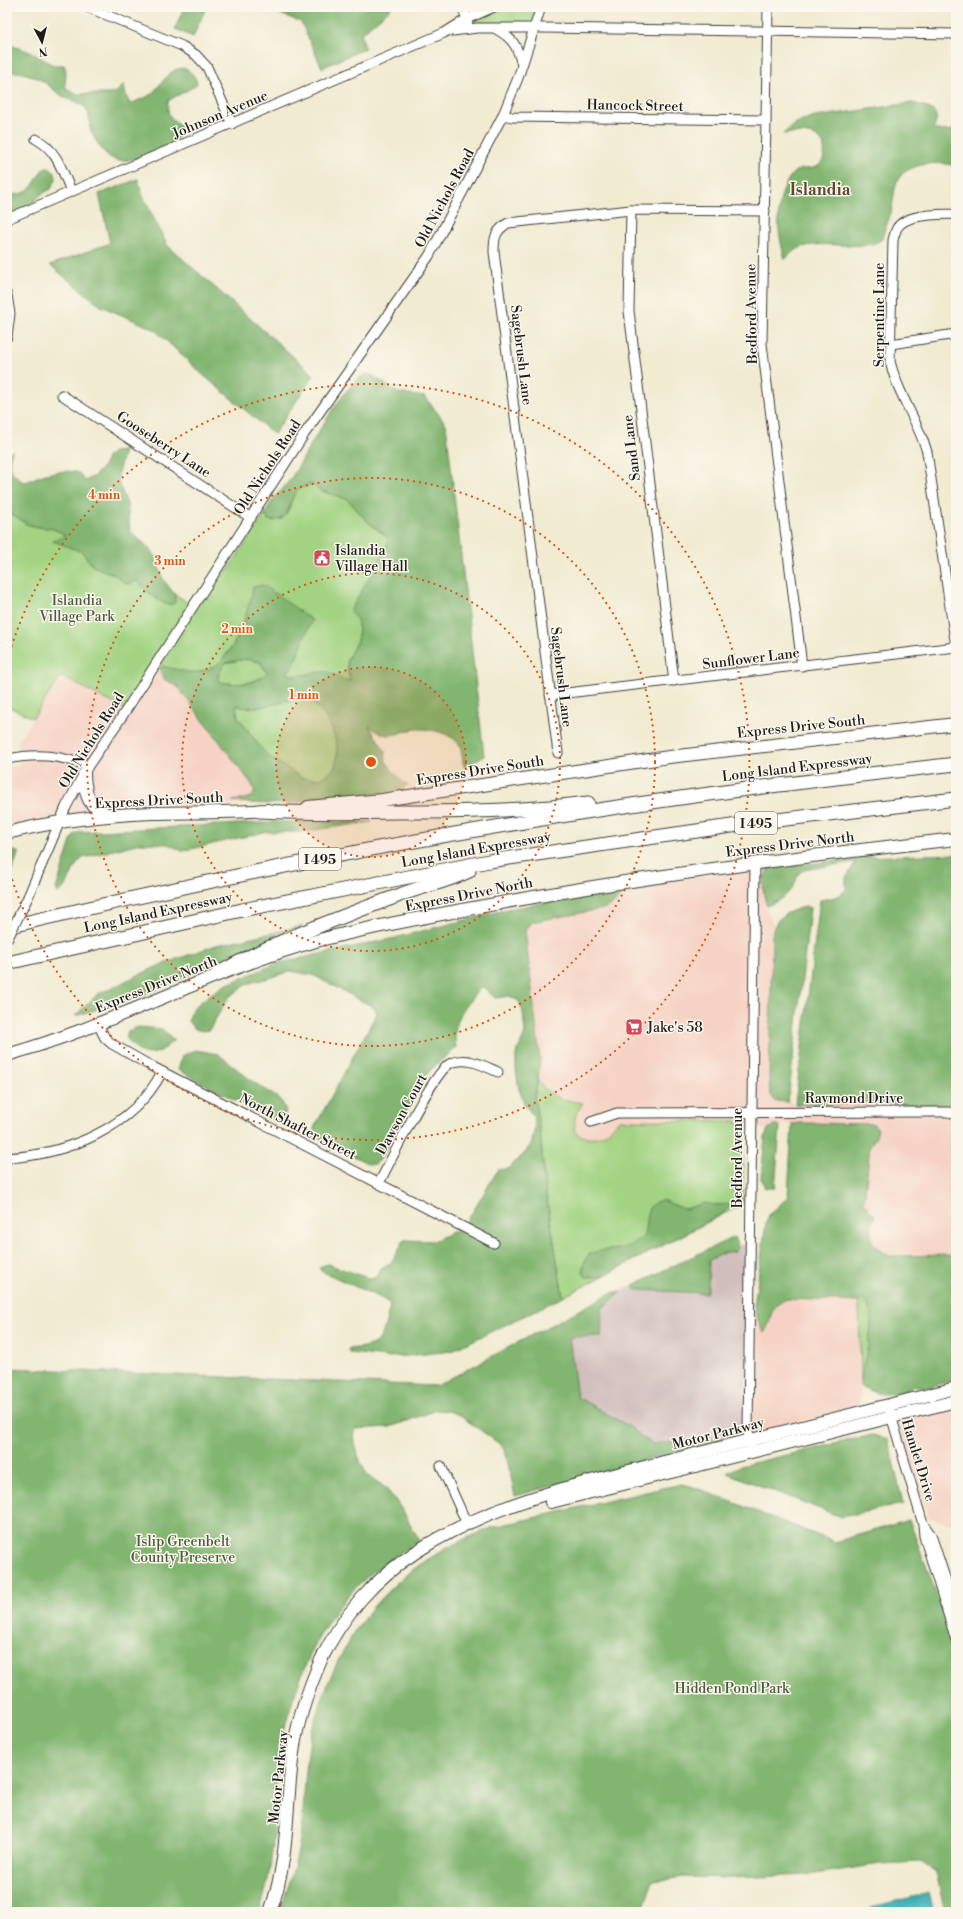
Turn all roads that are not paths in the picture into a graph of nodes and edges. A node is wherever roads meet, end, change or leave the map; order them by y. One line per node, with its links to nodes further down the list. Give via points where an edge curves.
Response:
1 (87, 7): 14 (street, via 182,46 196,55 207,67)
2 (463, 7): 6 (street)
3 (494, 7): 6 (street, Johnson Avenue)
4 (542, 7): 8 (street, Old Nichols Road)
5 (768, 7): 9 (street, Bedford Avenue)
6 (468, 24): 7 (street); 14 (street, Johnson Avenue)
7 (495, 28): 8 (street); 11 (street, via 514,43)
8 (534, 28): 9 (street); 11 (street, Old Nichols Road)
9 (768, 30): 10 (street); 13 (street, Bedford Avenue)
10 (956, 34)
11 (522, 66): 12 (street, Old Nichols Road)
12 (503, 115): 13 (street, Hancock Street); 26 (street, Old Nichols Road, via 426,261 316,417)
13 (766, 120): 18 (street, Bedford Avenue)
14 (232, 124): 16 (street, Johnson Avenue)
15 (36, 139): 16 (street, via 54,152)
16 (71, 191): 20 (street, Johnson Avenue)
17 (631, 210): 18 (street, Sagebrush Lane); 29 (street, Sand Lane, via 629,311); 30 (street, Sagebrush Lane, via 508,223 494,236)
18 (765, 211): 28 (street, Bedford Avenue, via 762,344)
19 (956, 214): 24 (street, Serpentine Lane, via 914,217 897,228 893,240)
20 (7, 219)
21 (7, 296): 23 (street, via 10,314)
22 (956, 334): 24 (street)
23 (7, 337)
24 (890, 344): 27 (street, Serpentine Lane, via 893,374 926,452)
25 (62, 395): 26 (street, Gooseberry Lane)
26 (251, 518): 35 (street, Old Nichols Road)
27 (956, 647): 28 (street, Sunflower Lane)
28 (802, 666): 29 (street, Sunflower Lane)
29 (674, 681): 30 (street, Sunflower Lane)
30 (550, 695): 32 (street, Sagebrush Lane)
31 (956, 724): 38 (main road, Express Drive South, via 669,757 382,800)
32 (558, 753)
33 (7, 759): 35 (street, via 32,755 54,756)
34 (956, 764): 37 (highway, Long Island Expressway / I 495)
35 (86, 770): 39 (main road, via 86,792 91,804 99,811); 40 (street, Old Nichols Road)
36 (956, 799): 43 (highway, Long Island Expressway / I 495, via 752,823)
37 (635, 805): 38 (highway, via 602,801 518,810 296,813); 45 (highway, Long Island Expressway / I 495, via 475,830 277,867)
38 (259, 811): 39 (main road, Express Drive South)
39 (114, 816): 40 (main road, Express Drive South)
40 (59, 823): 41 (main road, Express Drive South); 46 (street, Old Nichols Road, bridge)
41 (7, 833)
42 (956, 839): 44 (main road, Express Drive North)
43 (489, 862): 47 (highway, Long Island Expressway / I 495, via 242,910); 48 (highway, via 458,876 401,894 253,954)
44 (755, 863): 48 (main road, Express Drive North, via 558,892 372,928 315,942); 53 (street, Bedford Avenue)
45 (7, 927)
46 (7, 940)
47 (7, 962)
48 (217, 974): 49 (main road, Express Drive North)
49 (98, 1024): 50 (main road, Express Drive North); 51 (street, North Shafter Street, via 112,1044)
50 (7, 1055)
51 (162, 1072): 56 (street, via 134,1110 95,1136 50,1152); 57 (street, North Shafter Street)
52 (498, 1072): 57 (street, Dawson Court, via 463,1061 451,1063 442,1070)
53 (751, 1112): 54 (street, Raymond Drive, via 949,1112); 55 (street, Raymond Drive, via 617,1113); 62 (street, Bedford Avenue)
54 (956, 1116)
55 (591, 1122)
56 (7, 1158)
57 (379, 1183): 58 (street, North Shafter Street)
58 (494, 1243)
59 (956, 1388): 61 (main road, Motor Parkway)
60 (956, 1401): 61 (main road, Motor Parkway)
61 (890, 1411): 62 (main road, Motor Parkway); 65 (street, Hamlet Drive)
62 (750, 1446): 64 (main road, Motor Parkway, via 601,1479 516,1504)
63 (441, 1466): 64 (street)
64 (467, 1524): 68 (main road, Motor Parkway, via 417,1551 386,1574 358,1603 328,1647 308,1694 295,1739 285,1851)
65 (923, 1524): 66 (street, Hamlet Drive, via 931,1535); 67 (street, Hamlet Drive, via 924,1536)
66 (956, 1611)
67 (956, 1640)
68 (270, 1912)

